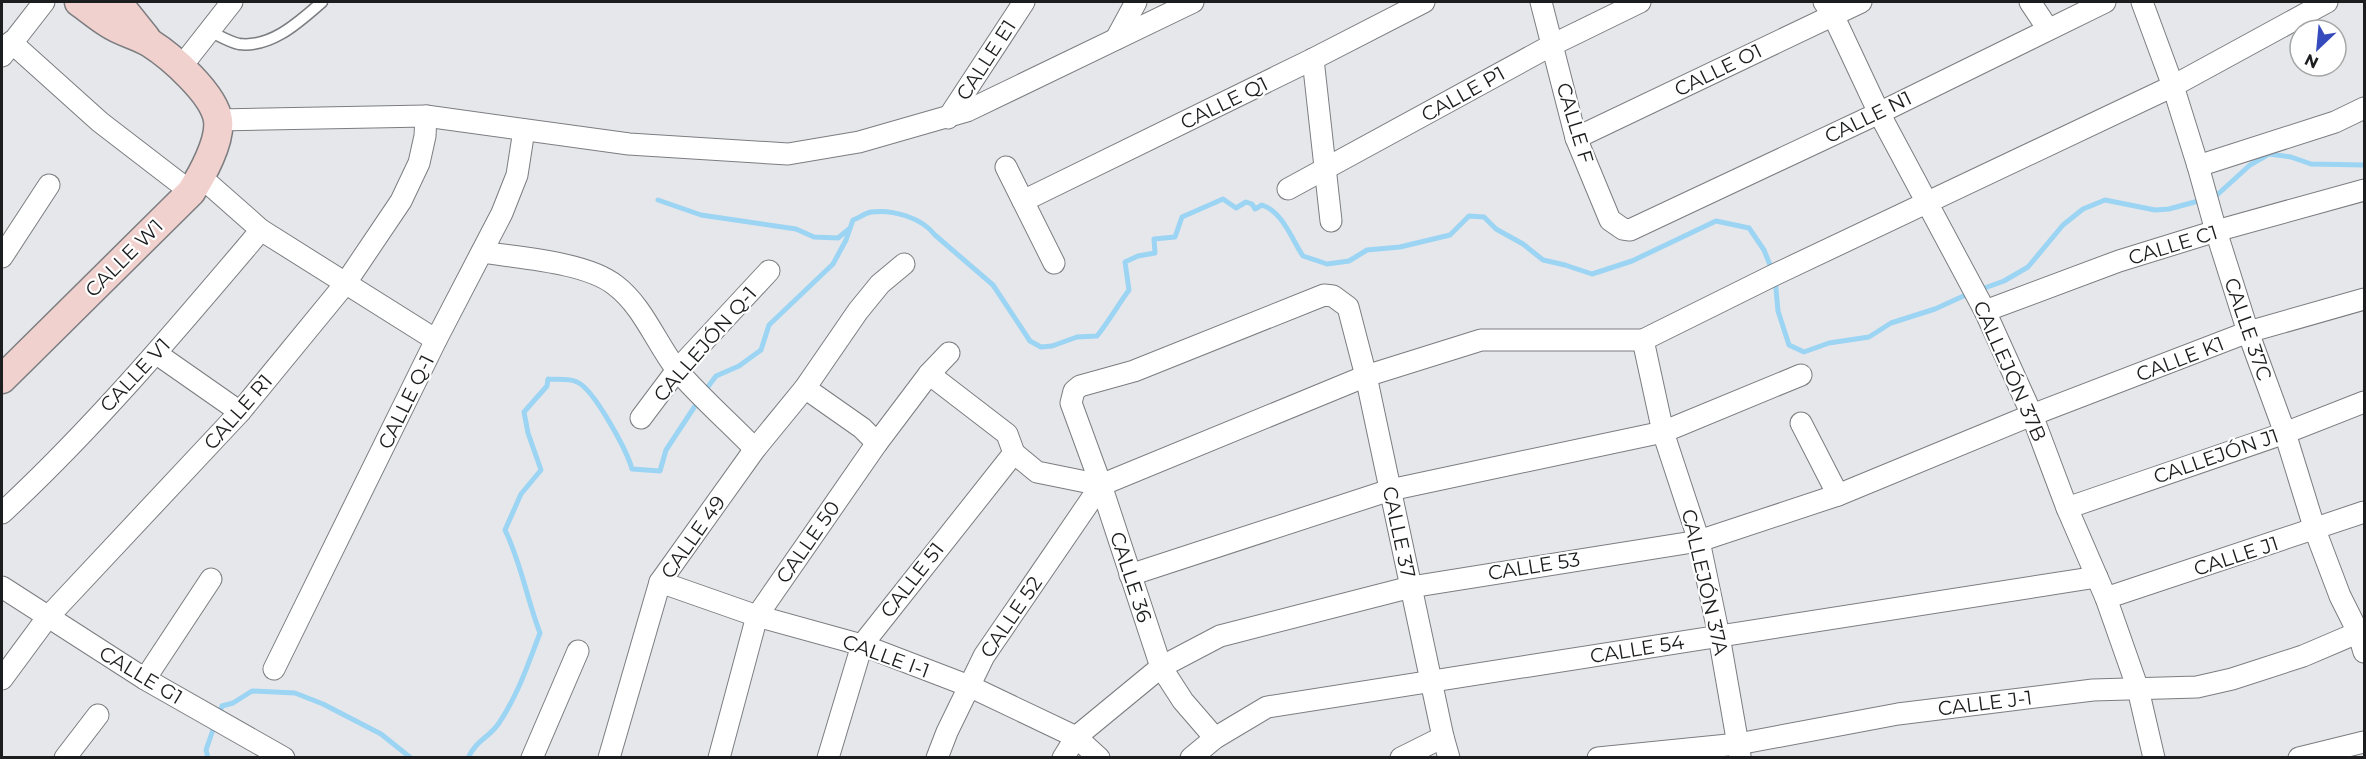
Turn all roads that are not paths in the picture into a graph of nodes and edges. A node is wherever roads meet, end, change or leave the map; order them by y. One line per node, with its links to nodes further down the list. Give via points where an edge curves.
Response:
1 (44, 2): 23 (street)
2 (79, 2): 21 (street, via 110,24)
3 (114, 2): 21 (street)
4 (232, 2): 19 (street)
5 (322, 2): 19 (lane, via 275,37 240,44)
6 (1024, 2): 30 (street, CALLE E1)
7 (1136, 2): 20 (street)
8 (1193, 2): 20 (street)
9 (1424, 2): 24 (street, CALLE Q1)
10 (1541, 2): 22 (street, CALLE F)
11 (1640, 2): 22 (street, CALLE P1)
12 (1861, 2): 17 (street, CALLE O1)
13 (2030, 2): 18 (street)
14 (2105, 2): 18 (street, CALLE N1)
15 (2142, 2): 26 (street, CALLE 37C)
16 (2327, 2): 26 (street)
17 (1829, 8): 28 (street, CALLEJÓN 37B); 33 (street, CALLE O1)
18 (2048, 29): 28 (street, CALLE N1)
19 (209, 31): 25 (street)
20 (1116, 39): 30 (street)
21 (149, 42): 25 (street)
22 (1552, 45): 33 (street, CALLE F); 36 (street, CALLE P1)
23 (6, 49): 37 (street, via 100,122)
24 (1313, 59): 36 (street); 41 (street, CALLE Q1)
25 (181, 67): 31 (street, via 205,92)
26 (2173, 86): 34 (street, CALLE 37C); 42 (street)
27 (2364, 108): 34 (street, via 2335,122)
28 (1878, 113): 42 (street, CALLEJÓN 37B); 45 (street, CALLE N1)
29 (426, 117): 31 (street); 32 (street); 52 (street, CALLE R1, via 418,163 401,201)
30 (948, 118): 32 (street, via 859,142 788,154 629,144)
31 (218, 120): 37 (street, CALLE W1, via 214,149)
32 (524, 130): 47 (street, CALLE Q-1, via 517,175)
33 (1576, 138): 45 (street, CALLE F, via 1610,220)
34 (2198, 166): 46 (street, CALLE 37C)
35 (1006, 167): 41 (street)
36 (1326, 169): 39 (street, CALLE P1); 43 (street)
37 (196, 184): 44 (street); 64 (street, CALLE W1)
38 (49, 185): 48 (street)
39 (1288, 189)
40 (2364, 190): 46 (street, CALLE C1)
41 (1023, 201): 49 (street)
42 (1927, 203): 54 (street, CALLEJÓN 37B); 57 (street)
43 (1332, 221)
44 (261, 230): 52 (street); 59 (street, CALLE V1)
45 (1630, 230)
46 (2216, 231): 54 (street, CALLE C1, via 2119,261); 55 (street, CALLE 37C)
47 (482, 252): 56 (street, CALLE Q-1); 60 (street, via 565,265 615,284)
48 (2, 257)
49 (1054, 263)
50 (904, 264): 65 (street, CALLE 49, via 879,284)
51 (769, 271): 60 (street, CALLEJÓN Q-1)
52 (345, 284): 56 (street); 68 (street, CALLE R1)
53 (2364, 298): 55 (street, CALLE K1)
54 (1985, 311): 69 (street, CALLEJÓN 37B)
55 (2248, 332): 69 (street, CALLE K1); 73 (street, CALLE 37C)
56 (436, 340): 99 (street, CALLE Q-1)
57 (1643, 340): 63 (street, via 1480,340); 72 (street, CALLEJÓN 37A)
58 (949, 353): 61 (street, CALLE 50)
59 (157, 354): 68 (street); 82 (street, CALLE V1)
60 (677, 370): 70 (street, CALLEJÓN Q-1); 75 (street)
61 (929, 374): 74 (street, CALLE 50); 76 (street, via 1007,434)
62 (1801, 375): 72 (street)
63 (1366, 376): 67 (street, CALLE 37, via 1348,307 1333,296 1324,295 1134,372 1080,386); 77 (street); 78 (street, CALLE 37)
64 (2, 379)
65 (805, 388): 74 (street); 75 (street, CALLE 49)
66 (2364, 402): 73 (street, CALLEJÓN J1)
67 (1071, 403): 77 (street, CALLE 36)
68 (240, 412): 93 (street, CALLE R1)
69 (2032, 415): 79 (street, CALLE 53); 80 (street, CALLEJÓN 37B)
70 (641, 418)
71 (1801, 423): 79 (street)
72 (1663, 432): 78 (street); 84 (street, CALLEJÓN 37A)
73 (2285, 433): 80 (street, CALLEJÓN J1); 83 (street, CALLE 37C)
74 (877, 443): 92 (street, CALLE 50)
75 (755, 449): 88 (street, CALLE 49)
76 (1014, 453): 77 (street, via 1037,472); 96 (street, CALLE 51)
77 (1101, 485): 85 (street, CALLE 36); 103 (street, CALLE 52, via 984,656)
78 (1390, 490): 85 (street); 90 (street, CALLE 37)
79 (1838, 495): 84 (street, CALLE 53)
80 (2067, 508): 86 (street, CALLEJÓN 37B)
81 (2364, 512): 83 (street, CALLE J1)
82 (2, 513)
83 (2315, 530): 91 (street, CALLE J1); 95 (street, CALLE 37C, via 2340,596)
84 (1699, 541): 90 (street, CALLE 53); 94 (street, CALLEJÓN 37A)
85 (1130, 575): 98 (street, CALLE 36)
86 (2097, 577): 91 (street, CALLEJÓN 37B); 94 (street, CALLE 54)
87 (211, 579): 101 (street)
88 (660, 582): 92 (street, CALLE I-1); 114 (street, CALLE 49)
89 (2, 587): 93 (street, CALLE G1)
90 (1411, 587): 98 (street, CALLE 53, via 1220,636); 102 (street, CALLE 37)
91 (2106, 598): 104 (street, CALLEJÓN 37B)
92 (756, 616): 96 (street, CALLE I-1); 115 (street, CALLE 50)
93 (47, 618): 100 (street, CALLE R1); 101 (street, CALLE G1)
94 (1719, 636): 102 (street, CALLE 54); 110 (street, CALLEJÓN 37A)
95 (2362, 638): 104 (street, CALLE J-1, via 2197,687)
96 (862, 645): 103 (street, CALLE I-1); 116 (street, CALLE 51)
97 (578, 651): 113 (street)
98 (1161, 667): 106 (street, CALLE 53); 107 (street, CALLE 36, via 1183,701)
99 (273, 669)
100 (2, 679)
101 (145, 679): 112 (street, CALLE G1)
102 (1431, 681): 107 (street, CALLE 54, via 1267,707); 109 (street, CALLE 37)
103 (969, 686): 106 (street, CALLE I-1); 117 (street, CALLE 52)
104 (2138, 689): 110 (street, CALLE J-1, via 2093,690 1898,714); 123 (street, CALLEJÓN 37B)
105 (99, 715): 111 (street)
106 (1076, 736): 118 (street, CALLE 53); 119 (street, CALLE I-1)
107 (1215, 738): 120 (street, CALLE 54)
108 (2364, 742): 124 (street)
109 (1446, 747): 121 (street)
110 (1739, 751): 122 (street, CALLE J-1)
111 (65, 758)
112 (284, 758)
113 (532, 758)
114 (609, 758)
115 (719, 758)
116 (828, 758)
117 (937, 758)
118 (1063, 758)
119 (1099, 758)
120 (1191, 758)
121 (1401, 758)
122 (1598, 758)
123 (2154, 758)
124 (2299, 758)

